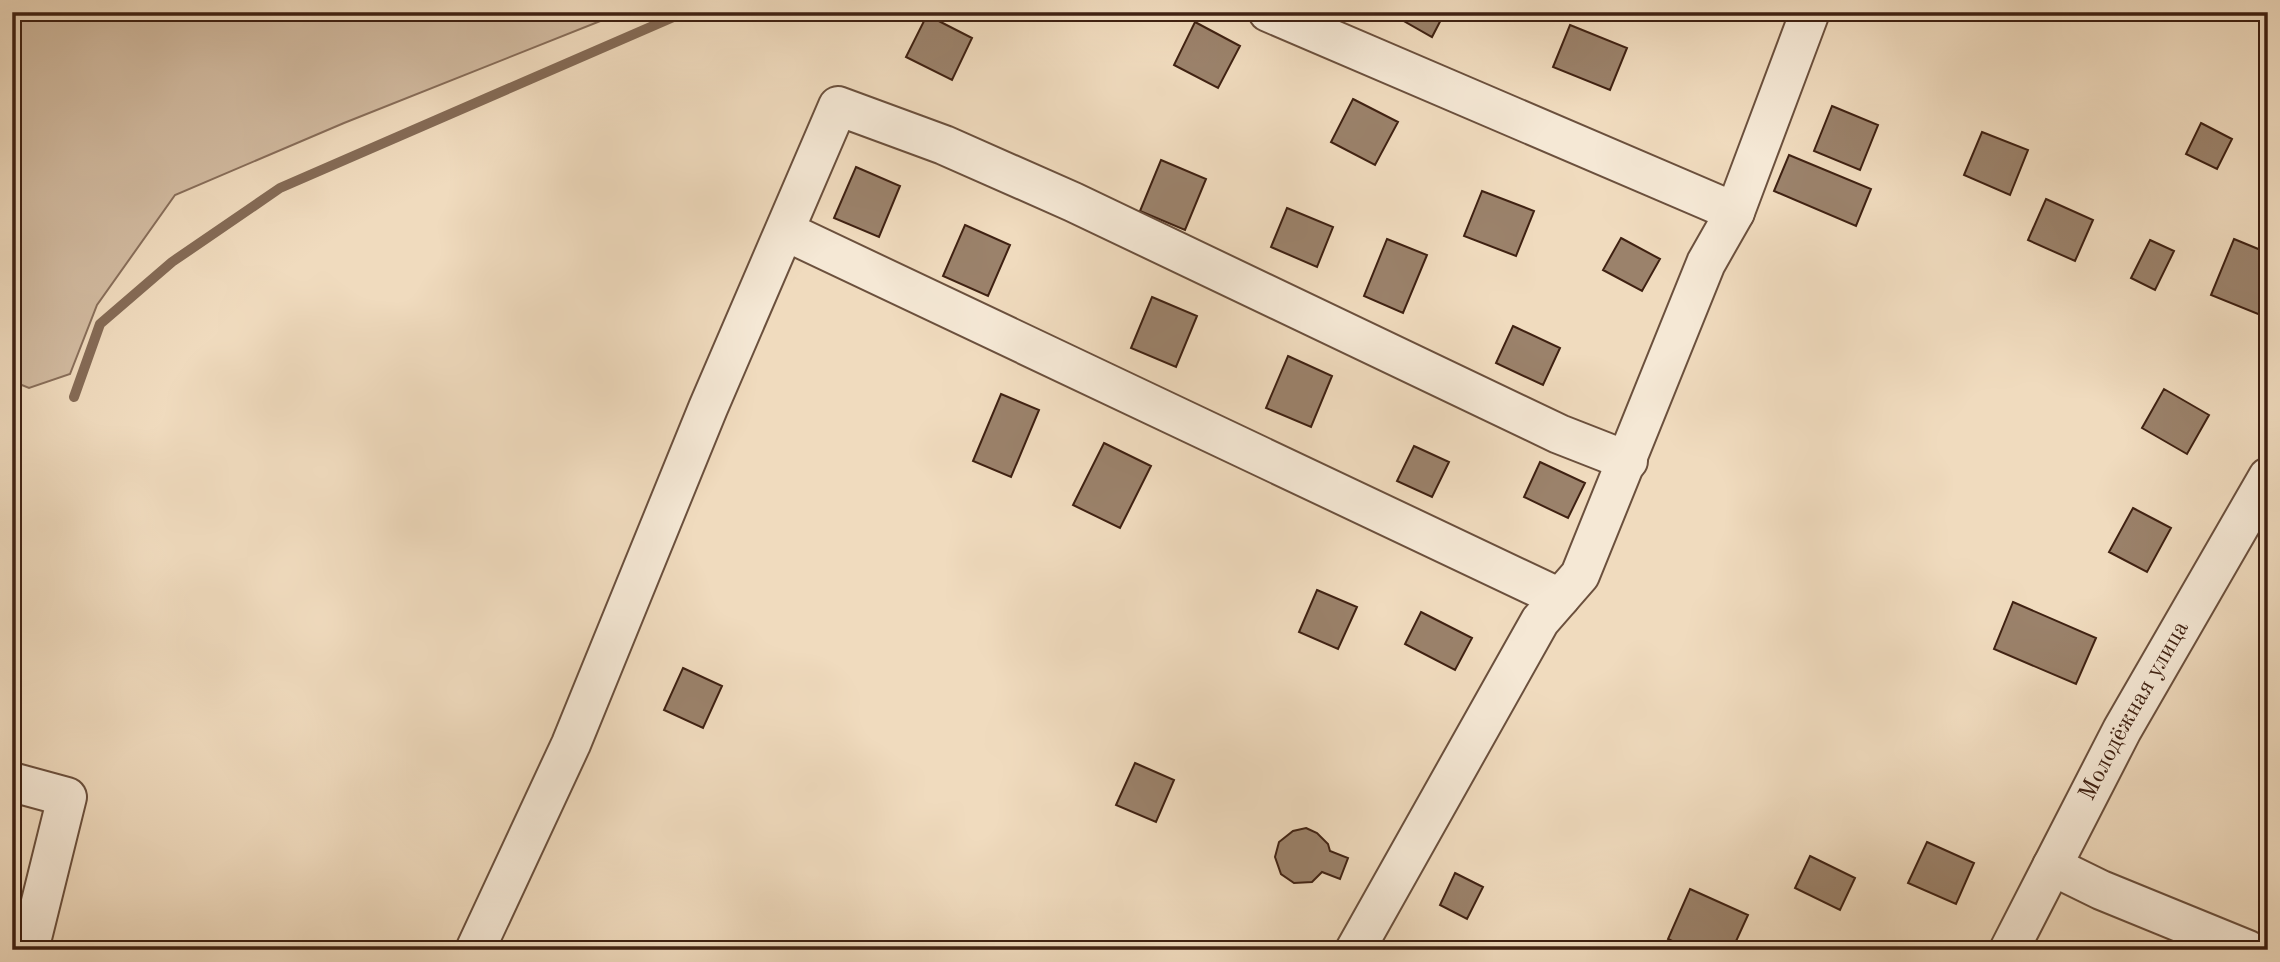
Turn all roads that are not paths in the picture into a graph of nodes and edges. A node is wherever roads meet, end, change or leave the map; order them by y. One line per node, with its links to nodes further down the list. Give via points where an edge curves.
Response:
1 (1268, 12): 3 (street)
2 (1810, 12): 3 (street)
3 (1735, 212): 5 (street, via 1706,263)
4 (785, 231): 5 (street, via 838,106 944,145 1073,202 1559,434); 7 (street); 11 (street, via 571,744)
5 (1628, 461): 7 (street, via 1580,575)
6 (2268, 477): 9 (street, Молодёжная улица, via 2122,730)
7 (1560, 598): 12 (street, via 1540,621)
8 (12, 782): 10 (street, via 68,797)
9 (2052, 866): 13 (street, Молодёжная улица); 14 (street)
10 (29, 950)
11 (475, 950)
12 (1355, 950)
13 (2009, 950)
14 (2248, 950)

